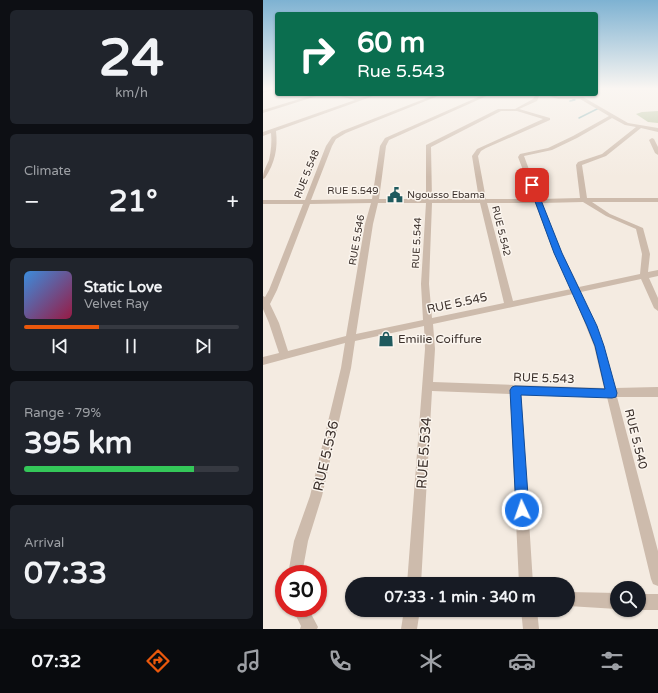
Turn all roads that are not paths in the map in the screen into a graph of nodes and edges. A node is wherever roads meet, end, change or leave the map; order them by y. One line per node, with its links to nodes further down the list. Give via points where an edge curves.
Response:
1 (307, 118): 9 (street)
2 (379, 118): 18 (street, RUE 5.548, via 334,138)
3 (434, 118): 22 (street, RUE 5.546, via 387,139 383,146)
4 (483, 118): 19 (street, RUE 5.544, via 429,144)
5 (542, 118): 20 (street, RUE 5.542, via 547,120 484,147 476,153)
6 (608, 118): 15 (street, RUE 5.540, via 550,149 522,155)
7 (616, 118): 8 (street)
8 (639, 127): 10 (street); 16 (street, via 600,157 580,163)
9 (273, 130): 11 (street); 14 (street, via 273,156)
10 (658, 130)
11 (263, 134)
12 (652, 140): 13 (street)
13 (658, 153)
14 (263, 177)
15 (537, 200): 16 (street, RUE 5.549); 20 (street, RUE 5.549); 25 (street, RUE 5.540)
16 (584, 200): 17 (street, RUE 5.549); 24 (street, via 608,215 639,228 646,254)
17 (658, 200)
18 (307, 201): 21 (street, RUE 5.549); 22 (street, RUE 5.549); 26 (street, RUE 5.548, via 273,290)
19 (429, 201): 20 (street, RUE 5.549); 22 (street, RUE 5.549); 29 (street, RUE 5.544, via 425,284)
20 (483, 201): 27 (street, RUE 5.542)
21 (263, 202)
22 (375, 202): 30 (street, RUE 5.546, via 368,231)
23 (658, 273): 24 (street, RUE 5.545)
24 (644, 276): 25 (street, RUE 5.545); 28 (street)
25 (575, 290): 27 (street, RUE 5.545); 36 (street, RUE 5.540, via 599,346)
26 (264, 301): 31 (street)
27 (509, 304): 29 (street, RUE 5.545)
28 (658, 308)
29 (429, 321): 30 (street, RUE 5.545); 33 (street, RUE 5.534, via 431,349)
30 (352, 338): 31 (street, RUE 5.545); 37 (street, RUE 5.536, via 317,496 301,540)
31 (285, 356): 32 (street, RUE 5.545)
32 (263, 361)
33 (428, 386): 34 (street, RUE 5.543); 38 (street, RUE 5.534)
34 (515, 390): 36 (street, RUE 5.543); 39 (street)
35 (658, 392): 36 (street, RUE 5.543)
36 (612, 393): 40 (street, RUE 5.540)
37 (297, 565)
38 (414, 577)
39 (527, 577)
40 (658, 579)
41 (575, 599): 42 (street)
42 (610, 601)
43 (646, 602): 44 (street)
44 (658, 602)
45 (305, 617): 48 (street, via 310,627)
46 (410, 617): 49 (street)
47 (530, 617): 50 (street)
48 (308, 629)
49 (409, 629)
50 (531, 629)

